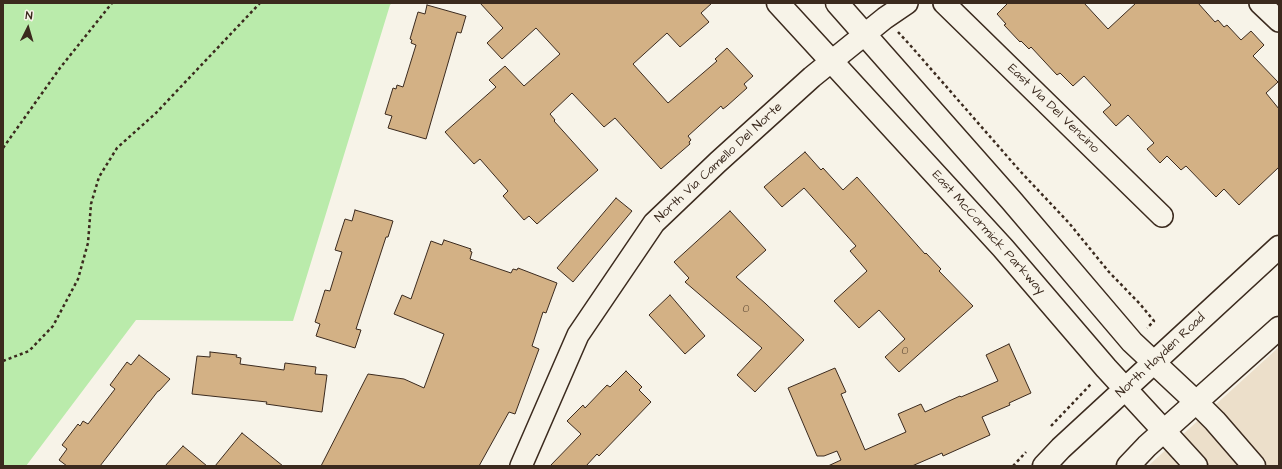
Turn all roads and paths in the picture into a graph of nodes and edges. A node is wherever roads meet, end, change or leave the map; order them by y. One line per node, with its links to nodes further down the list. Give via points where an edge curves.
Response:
1 (112, 3): 12 (path, via 60,68)
2 (260, 3): 17 (path, via 156,113 117,148 98,177 91,204 88,243 78,279 53,326 30,352)
3 (778, 3): 11 (main road, East McCormick Parkway)
4 (837, 3): 9 (main road)
5 (907, 3): 9 (street, North Via Camello Del Norte)
6 (944, 3): 13 (street, East Via Del Vencino)
7 (1260, 3): 8 (street)
8 (1279, 21)
9 (865, 34): 11 (street, North Via Camello Del Norte); 18 (main road, via 1132,342)
10 (900, 34): 15 (path)
11 (831, 61): 19 (main road, East McCormick Parkway, via 1003,248); 22 (street, North Via Camello Del Norte, via 654,223 578,335)
12 (3, 148)
13 (1162, 216)
14 (1279, 247): 18 (main road, North Hayden Road)
15 (1154, 321)
16 (1279, 328): 20 (main road)
17 (3, 362)
18 (1153, 362): 19 (main road, North Hayden Road); 20 (main road)
19 (1125, 389): 21 (main road, East McCormick Parkway); 23 (main road, North Hayden Road)
20 (1196, 402): 21 (main road); 26 (main road)
21 (1164, 431): 24 (main road); 25 (main road, East McCormick Parkway)
22 (521, 466)
23 (1044, 466)
24 (1128, 466)
25 (1196, 466)
26 (1254, 466)

